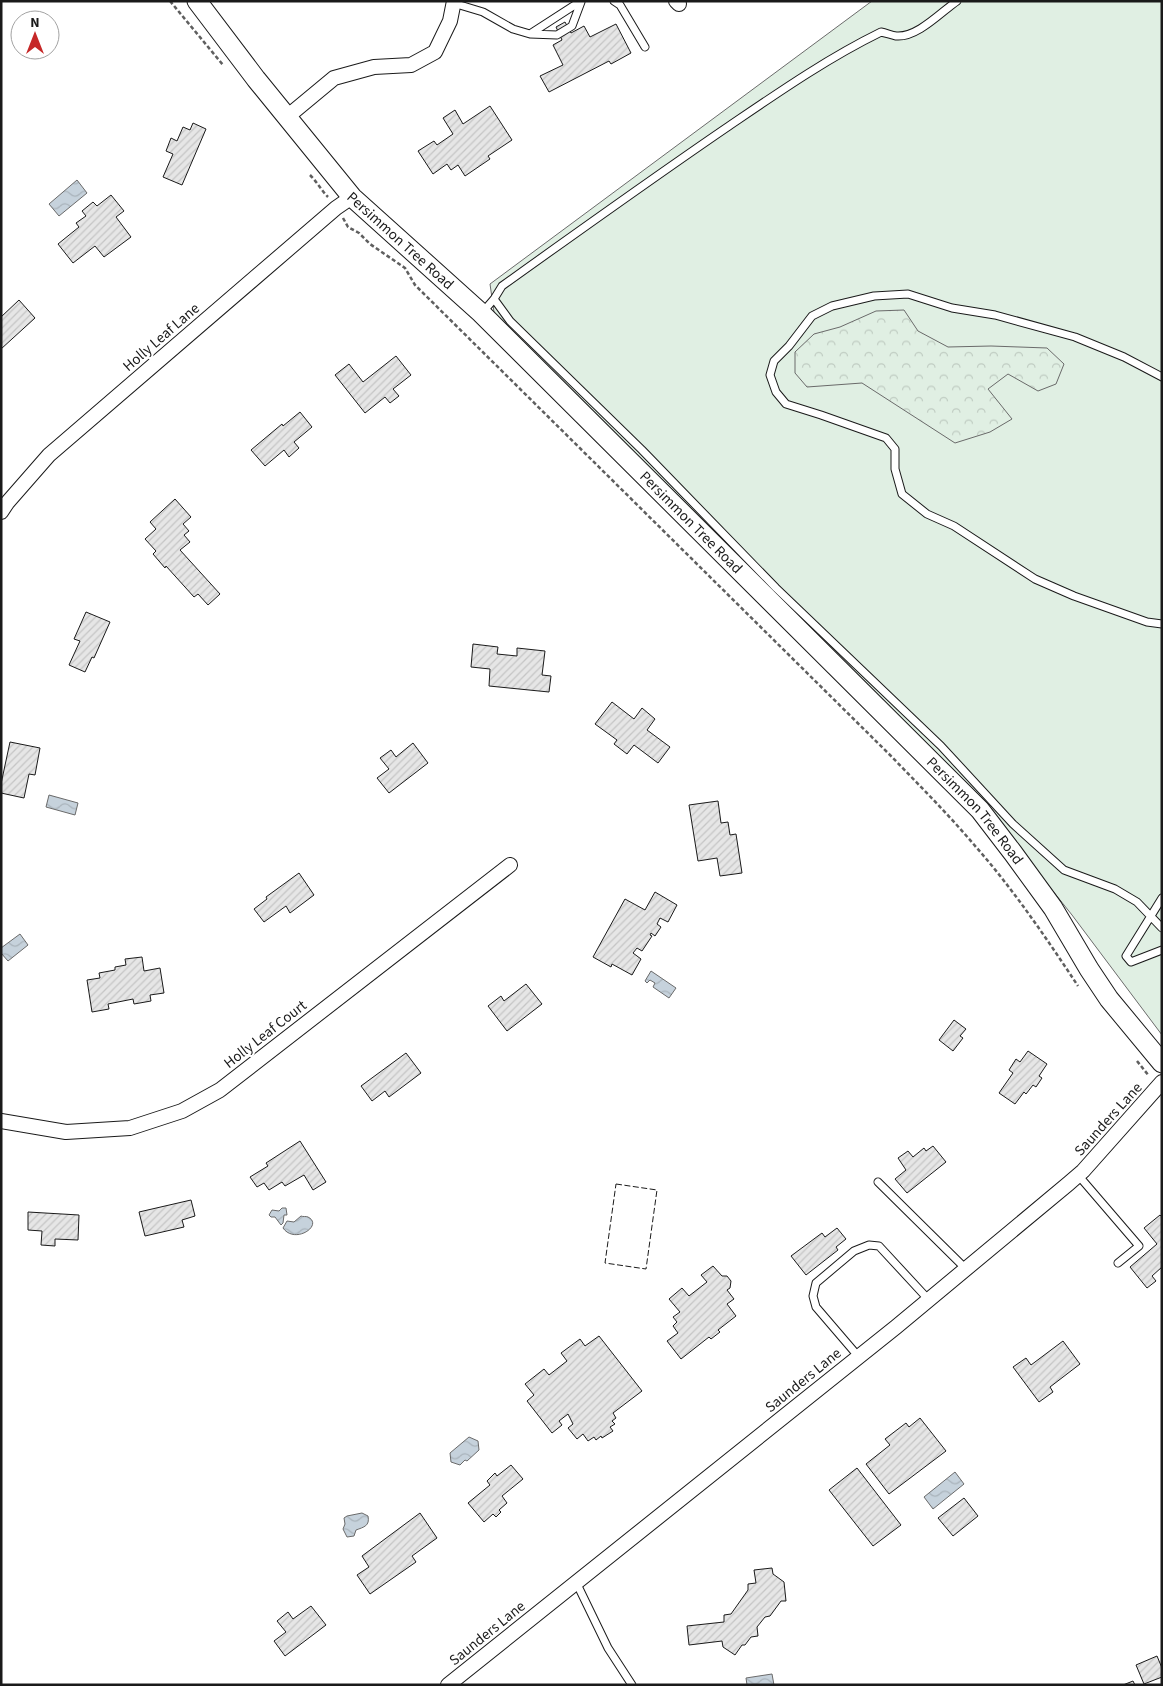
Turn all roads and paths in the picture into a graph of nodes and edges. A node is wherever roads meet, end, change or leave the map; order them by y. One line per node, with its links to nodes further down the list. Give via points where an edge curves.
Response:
1 (170, 1): 9 (path)
2 (197, 1): 10 (main road, Persimmon Tree Road)
3 (582, 1): 7 (lane); 7 (lane, via 572,26 557,36)
4 (614, 1): 8 (lane)
5 (957, 1): 14 (lane, via 914,32 898,36 880,32 833,57 680,159 502,286)
6 (453, 2): 7 (lane); 10 (street, via 450,21 435,52 411,65 374,67 334,78)
7 (530, 34)
8 (645, 47)
9 (227, 70)
10 (287, 117): 12 (main road, Persimmon Tree Road)
11 (310, 174): 13 (path)
12 (352, 197): 13 (street, Holly Leaf Lane); 15 (main road, Persimmon Tree Road)
13 (336, 208): 17 (street, Holly Leaf Lane, via 49,455); 24 (path, via 348,227 405,268 415,285 951,818 978,848)
14 (494, 299): 15 (lane); 21 (lane, via 510,321 776,588 941,746 1013,824 1064,870 1115,889)
15 (481, 313): 26 (main road, Persimmon Tree Road, via 980,810 1053,908 1109,999)
16 (1162, 377): 18 (lane, via 1075,336 995,315 952,308 908,294 874,296 832,306 812,316 774,361 770,374 776,392 786,404 886,438 895,449 895,469 902,494 926,514 954,526 1035,579 1074,596)
17 (1, 512)
18 (1162, 624)
19 (510, 865): 28 (street, Holly Leaf Court, via 220,1090 182,1111 130,1128 66,1132)
20 (1162, 898): 21 (lane)
21 (1151, 915): 22 (lane); 23 (lane, via 1126,956 1131,962)
22 (1162, 928)
23 (1162, 950)
24 (1079, 987)
25 (1132, 1055): 27 (path)
26 (1162, 1063)
27 (1160, 1084): 29 (street, Saunders Lane)
28 (1, 1121)
29 (1078, 1175): 31 (lane, via 1139,1246); 32 (street, Saunders Lane)
30 (878, 1182): 32 (lane)
31 (1118, 1263)
32 (965, 1268): 33 (street, Saunders Lane)
33 (928, 1299): 34 (street, Saunders Lane); 34 (lane, via 879,1246 868,1245 854,1251 816,1284 813,1296 816,1307)
34 (858, 1356): 35 (street, Saunders Lane)
35 (576, 1582): 36 (street, Saunders Lane); 37 (lane, via 608,1648)
36 (448, 1685)
37 (632, 1685)

